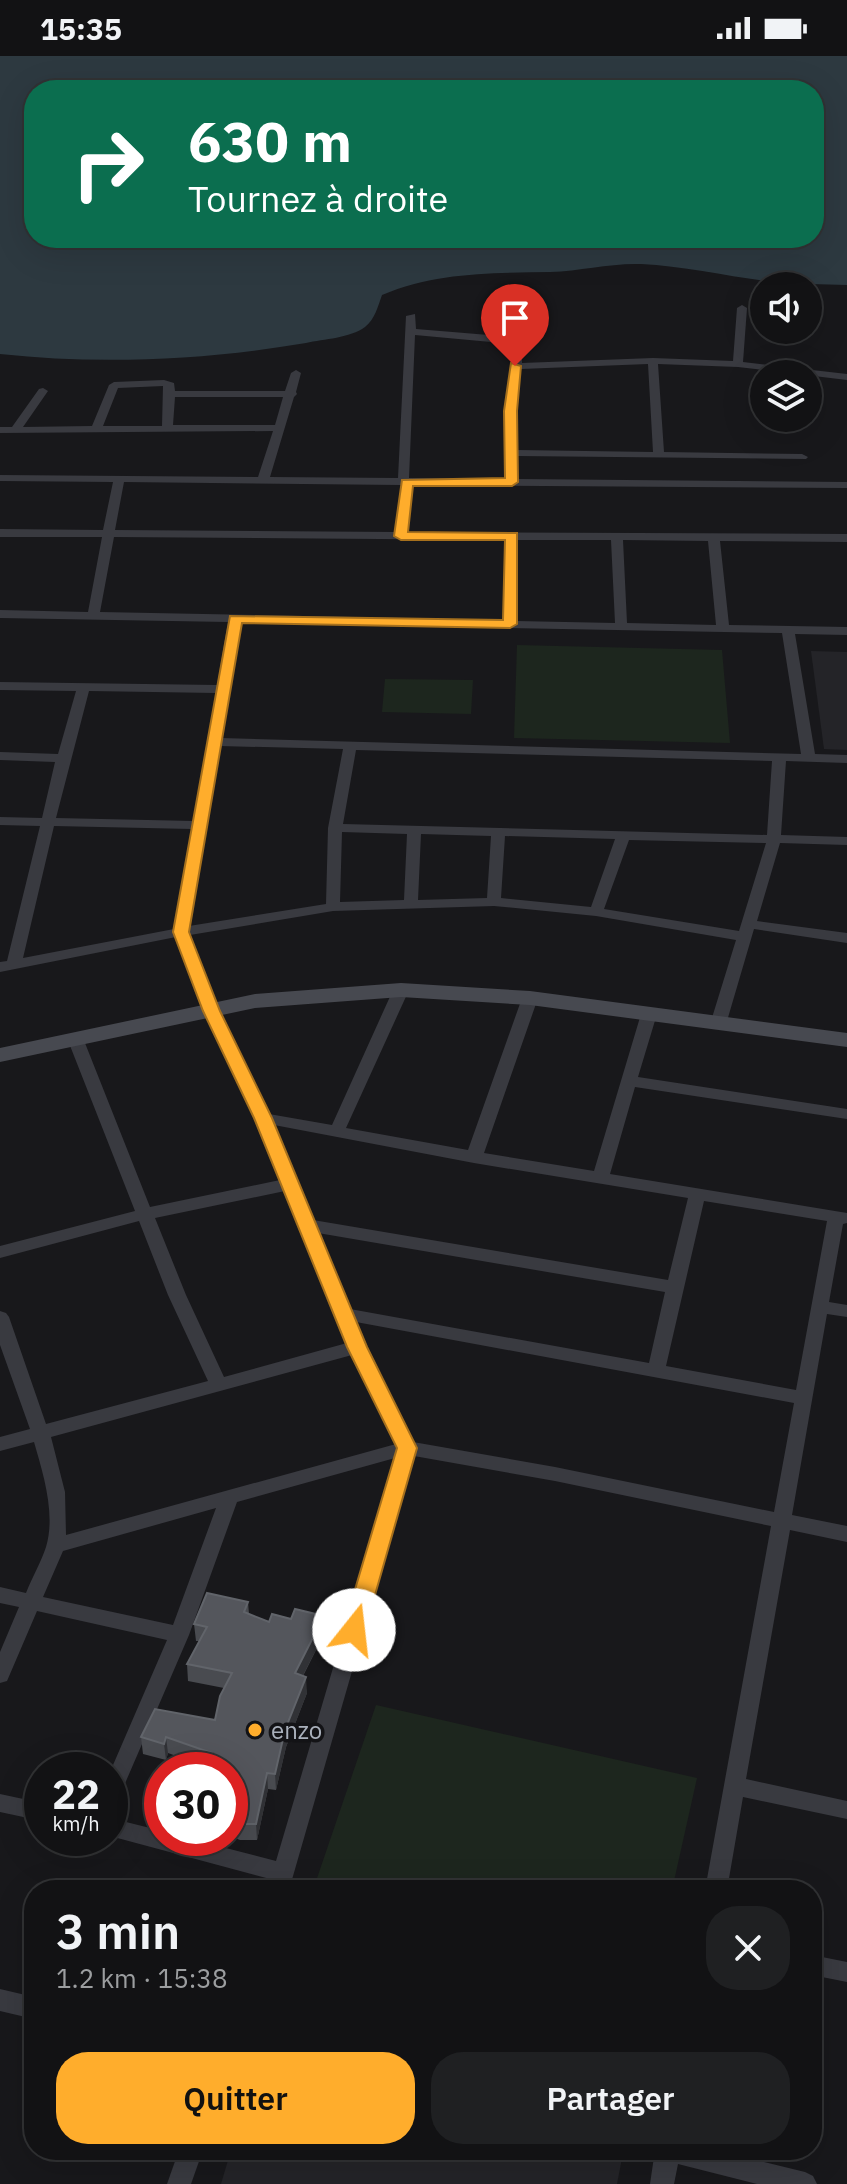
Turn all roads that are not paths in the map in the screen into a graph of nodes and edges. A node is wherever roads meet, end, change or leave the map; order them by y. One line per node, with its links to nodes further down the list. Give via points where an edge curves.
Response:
1 (518, 301): 5 (street)
2 (742, 308): 7 (street)
3 (411, 316): 4 (street)
4 (409, 331): 5 (street); 25 (street)
5 (519, 341): 8 (street)
6 (653, 361): 7 (street); 8 (street); 20 (street)
7 (738, 364): 10 (street)
8 (515, 366): 19 (street)
9 (296, 373): 13 (street)
10 (847, 377)
11 (43, 391): 18 (street)
12 (168, 394): 13 (street); 15 (street, via 168,384 114,385); 16 (street)
13 (292, 394): 14 (street)
14 (279, 428): 16 (street); 24 (street)
15 (96, 429): 16 (street); 18 (street)
16 (167, 429)
17 (0, 430): 18 (street)
18 (15, 430)
19 (511, 453): 20 (street); 26 (street)
20 (659, 454): 21 (street)
21 (802, 457)
22 (0, 478): 23 (street)
23 (119, 479): 24 (street); 29 (street)
24 (263, 480): 25 (street)
25 (405, 482): 26 (street); 30 (street)
26 (512, 482): 27 (street)
27 (847, 485)
28 (0, 533): 29 (street)
29 (107, 535): 30 (street); 36 (street)
30 (401, 536): 31 (street)
31 (512, 536): 32 (street); 38 (street)
32 (617, 537): 33 (street); 39 (street)
33 (714, 537): 34 (street); 40 (street)
34 (847, 538)
35 (0, 614): 36 (street)
36 (93, 616): 37 (street)
37 (235, 619): 38 (street); 45 (street)
38 (510, 624): 39 (street)
39 (621, 626): 40 (street)
40 (723, 629): 41 (street)
41 (788, 631): 42 (street); 51 (street)
42 (847, 631)
43 (0, 686): 44 (street)
44 (84, 687): 45 (street); 49 (street)
45 (222, 689): 46 (street)
46 (213, 742): 47 (street); 55 (street)
47 (350, 746): 50 (street); 56 (street)
48 (0, 756): 49 (street)
49 (63, 758): 54 (street)
50 (779, 759): 51 (street); 60 (street)
51 (809, 759): 52 (street)
52 (847, 759)
53 (0, 821): 54 (street)
54 (50, 822): 55 (street); 69 (street)
55 (198, 825): 67 (street)
56 (335, 828): 57 (street); 64 (street)
57 (414, 831): 58 (street); 63 (street)
58 (498, 833): 59 (street); 62 (street)
59 (623, 836): 60 (street); 65 (street)
60 (774, 839): 61 (street); 66 (street)
61 (847, 841)
62 (494, 902): 63 (street); 65 (street)
63 (411, 905): 64 (street)
64 (333, 907): 67 (street)
65 (596, 912): 66 (street)
66 (747, 930): 68 (street); 74 (street)
67 (181, 932): 69 (street); 72 (street)
68 (847, 938)
69 (7, 966)
70 (401, 990): 71 (main road); 72 (main road, via 255,1001); 81 (street)
71 (530, 998): 73 (main road); 82 (street)
72 (212, 1011): 75 (main road); 80 (street)
73 (649, 1014): 74 (main road); 78 (street)
74 (719, 1021): 76 (main road)
75 (75, 1038): 77 (main road); 86 (street)
76 (847, 1040)
77 (0, 1055)
78 (629, 1081): 79 (street); 83 (street)
79 (847, 1114)
80 (263, 1118): 81 (street); 84 (street)
81 (337, 1131): 82 (street)
82 (474, 1157): 83 (street)
83 (600, 1178): 85 (street)
84 (289, 1184): 86 (street); 88 (street)
85 (697, 1194): 87 (street); 90 (street)
86 (144, 1214): 89 (street); 97 (street)
87 (842, 1217): 91 (street)
88 (308, 1225): 90 (street); 93 (street)
89 (0, 1252)
90 (677, 1288): 96 (street)
91 (822, 1307): 92 (street); 98 (street)
92 (847, 1311)
93 (344, 1314): 95 (street); 96 (street)
94 (0, 1317): 99 (street)
95 (357, 1347): 97 (street); 101 (street)
96 (656, 1370): 98 (street)
97 (218, 1384): 99 (street)
98 (805, 1398): 103 (street)
99 (38, 1433): 100 (street); 105 (street, via 57,1500)
100 (0, 1444)
101 (407, 1448): 102 (street); 103 (street); 117 (street)
102 (229, 1499): 105 (street); 108 (street)
103 (783, 1522): 104 (street); 111 (street)
104 (847, 1534)
105 (56, 1545): 107 (street)
106 (0, 1595): 107 (street)
107 (33, 1601): 108 (street); 109 (street)
108 (179, 1635): 110 (street)
109 (0, 1675)
110 (128, 1754)
111 (735, 1786): 114 (street); 118 (street)
112 (0, 1803): 113 (street)
113 (24, 1808)
114 (847, 1810)
115 (128, 1833): 116 (street)
116 (262, 1880)
117 (281, 1880)
118 (718, 1880)
119 (822, 1967): 120 (street)
120 (847, 1972)
121 (0, 2000): 122 (street)
122 (24, 2006)
123 (187, 2160): 126 (street)
124 (666, 2160): 127 (street)
125 (708, 2160): 128 (street)
126 (179, 2184)
127 (662, 2184)
128 (805, 2184)

